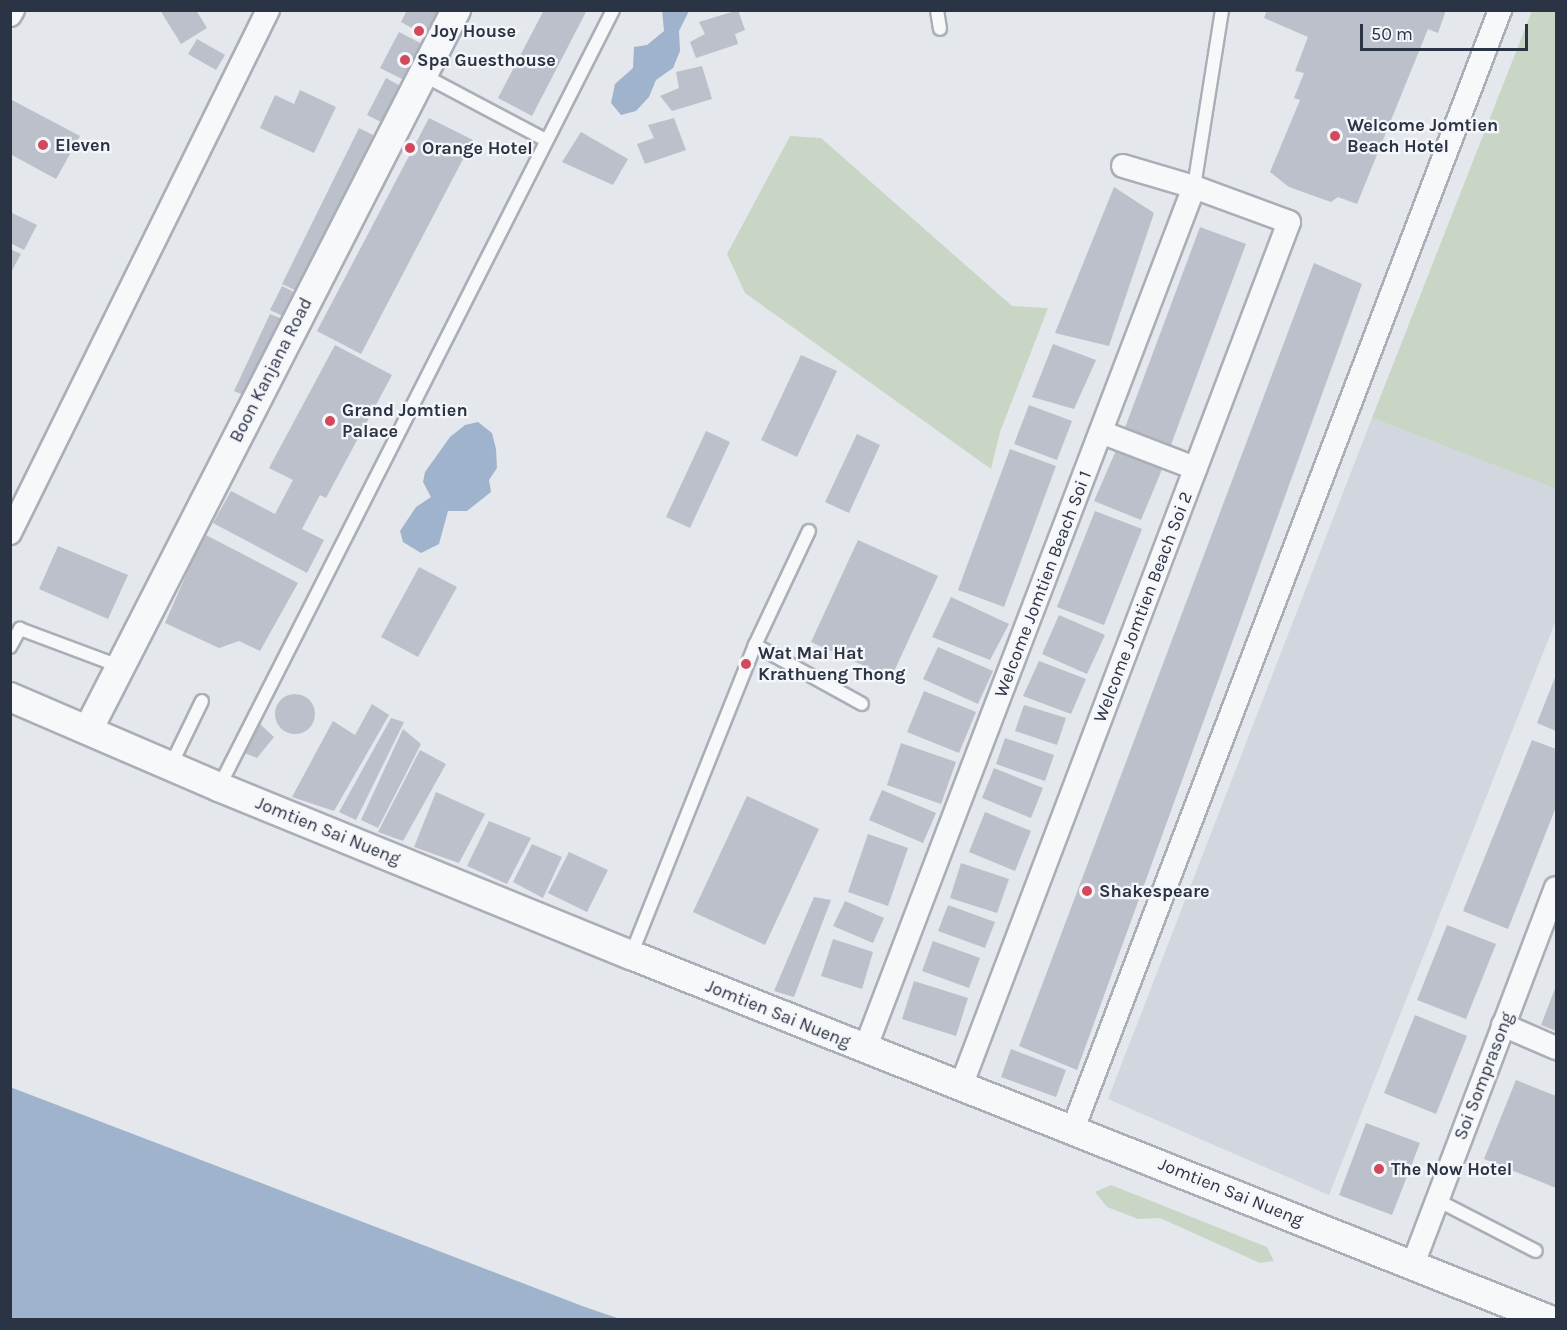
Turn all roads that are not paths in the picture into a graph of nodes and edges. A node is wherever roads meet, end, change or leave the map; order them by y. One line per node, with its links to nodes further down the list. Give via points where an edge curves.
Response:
1 (13, 10): 8 (street)
2 (268, 10): 17 (street)
3 (456, 10): 10 (street, Boon Kanjana Road)
4 (613, 10): 11 (lane)
5 (937, 10): 9 (lane)
6 (1222, 10): 13 (lane)
7 (1500, 10): 33 (street)
8 (10, 15)
9 (940, 29)
10 (423, 75): 11 (lane); 20 (street, Boon Kanjana Road)
11 (546, 140): 26 (lane)
12 (1123, 166): 13 (street)
13 (1194, 187): 14 (street, Welcome Jomtien Beach Soi 1); 15 (street, Welcome Jomtien Beach Soi 2, via 1289,222)
14 (1101, 432): 15 (street); 31 (street, Welcome Jomtien Beach Soi 1)
15 (1195, 468): 32 (street, Welcome Jomtien Beach Soi 2)
16 (810, 531): 18 (lane)
17 (10, 533)
18 (755, 645): 23 (lane); 28 (lane)
19 (10, 647): 20 (lane, via 20,629)
20 (119, 666): 24 (street, Boon Kanjana Road)
21 (10, 697): 24 (street, Jomtien Sai Nueng)
22 (202, 701): 25 (lane)
23 (862, 704)
24 (88, 730): 25 (street, Jomtien Sai Nueng)
25 (171, 765): 26 (street, Jomtien Sai Nueng)
26 (219, 787): 28 (street, Jomtien Sai Nueng)
27 (1557, 888): 29 (street, Soi Somprasong)
28 (631, 955): 31 (street, Jomtien Sai Nueng)
29 (1503, 1025): 30 (street); 34 (street, Soi Somprasong)
30 (1557, 1048)
31 (865, 1049): 32 (street, Jomtien Sai Nueng)
32 (961, 1086): 33 (street, Jomtien Sai Nueng)
33 (1073, 1129): 36 (street, Jomtien Sai Nueng)
34 (1437, 1200): 35 (lane); 36 (street, Soi Somprasong)
35 (1536, 1251)
36 (1413, 1264): 37 (street, Jomtien Sai Nueng)
37 (1550, 1320)

